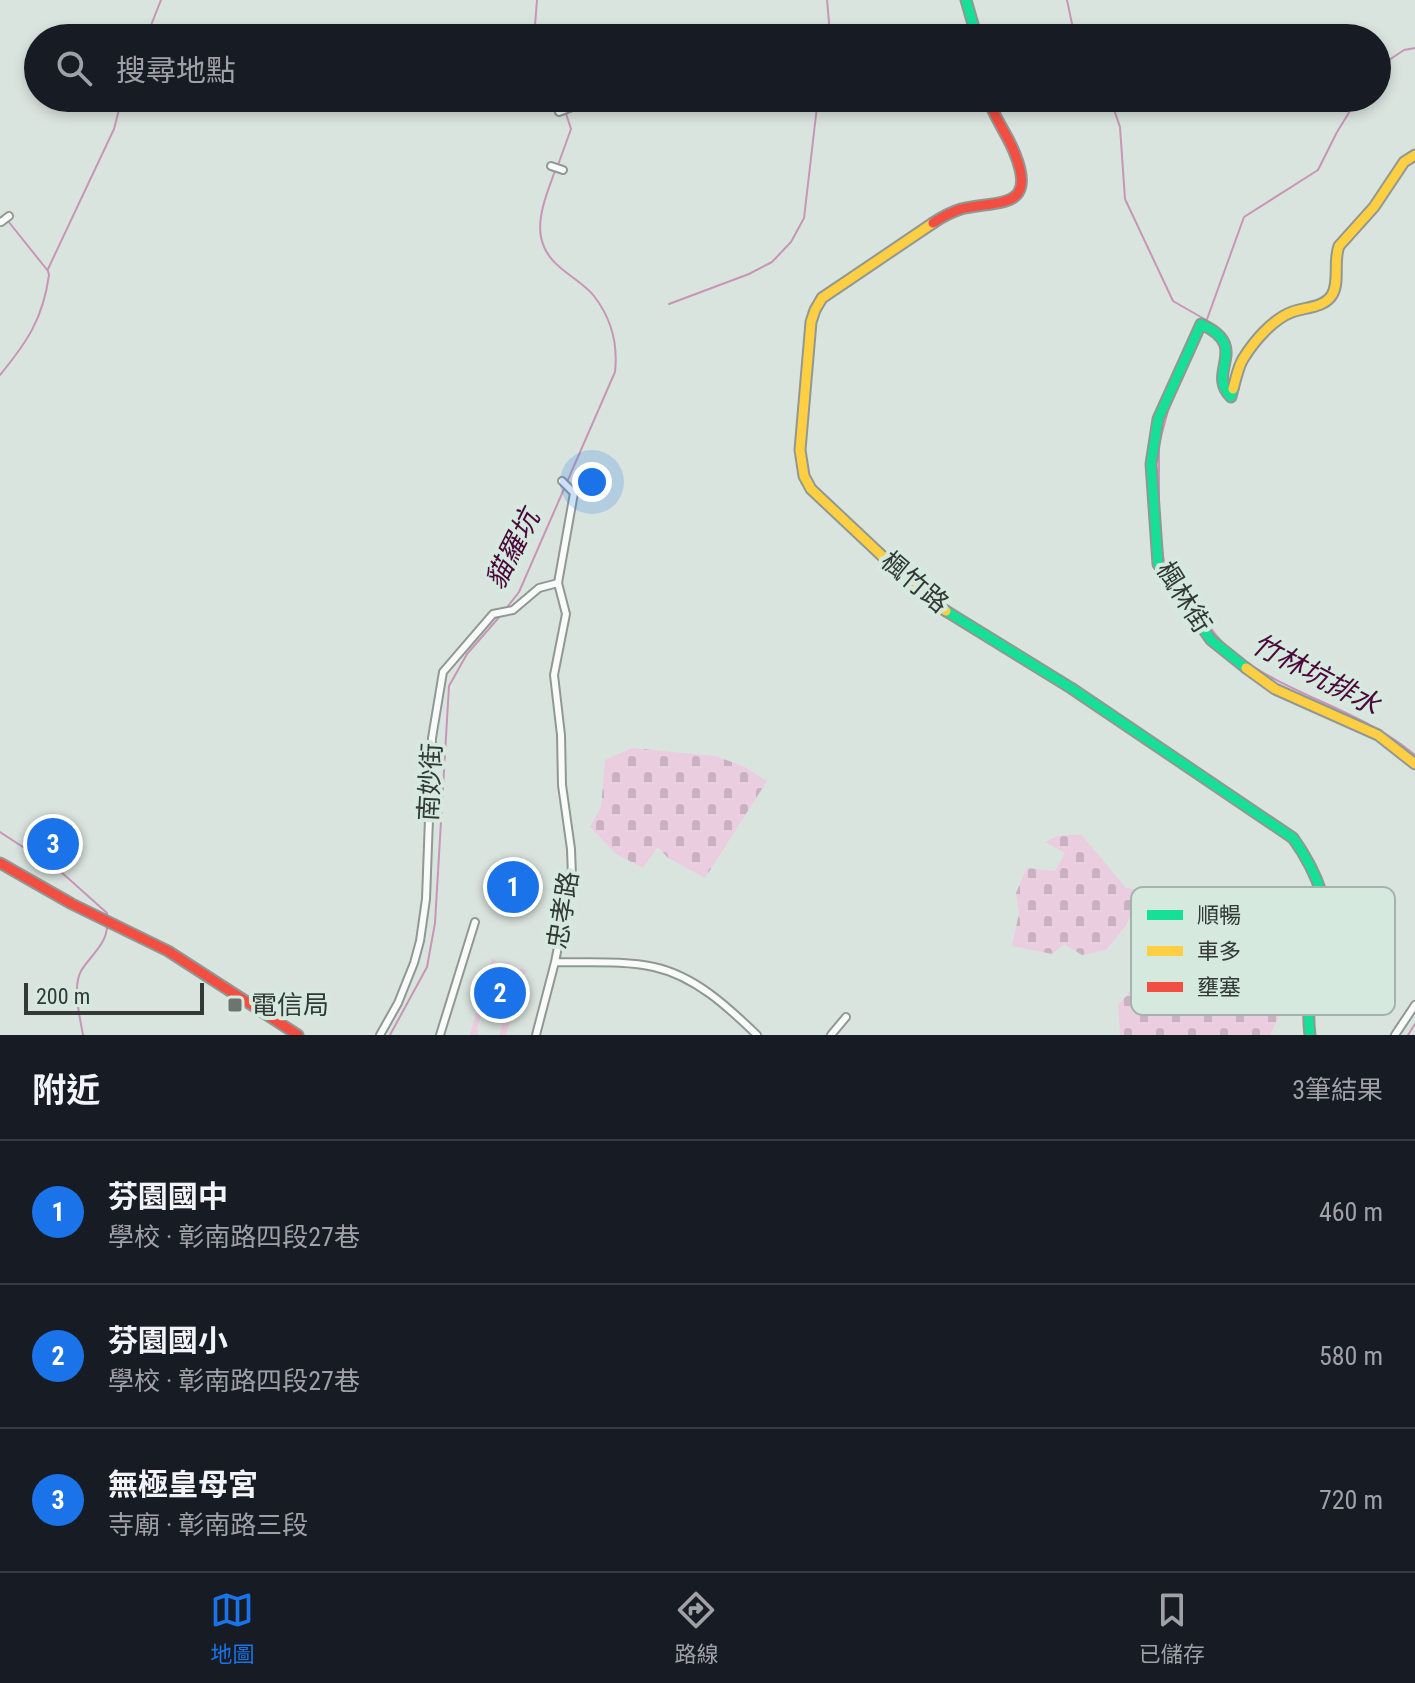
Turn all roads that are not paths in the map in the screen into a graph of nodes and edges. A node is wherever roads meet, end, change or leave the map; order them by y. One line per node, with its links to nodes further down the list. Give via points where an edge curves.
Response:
1 (966, 0): 2 (street)
2 (973, 24)
3 (993, 112): 13 (street, 楓竹路, via 1022,169 1020,189 1011,200 944,216 822,298 811,322 800,450 804,476 811,489 929,600 1071,688 1293,838 1314,870)
4 (1415, 155): 11 (street, 楓林街, via 1339,246 1329,299 1272,324 1242,360 1231,397 1222,387 1225,341 1201,324 1158,419 1151,464 1158,564 1211,640 1275,689 1378,735)
5 (551, 166): 6 (street)
6 (563, 170)
7 (9, 216): 8 (street)
8 (1, 222)
9 (562, 481): 10 (street, via 572,491)
10 (558, 583): 15 (street, 忠孝路, via 566,614 554,675 572,877); 20 (street, 南妙街, via 539,588 513,610 493,614 443,672 432,738 420,941 398,1003)
11 (1415, 764)
12 (0, 863): 19 (street, via 168,951)
13 (1318, 887)
14 (475, 922): 21 (street)
15 (555, 962): 22 (street, 忠孝路); 23 (street, via 644,966 671,973 720,1001)
16 (1415, 1005): 26 (street)
17 (1309, 1015): 25 (street, 楓竹路)
18 (846, 1017): 24 (street)
19 (298, 1035)
20 (380, 1035)
21 (440, 1035)
22 (536, 1035)
23 (757, 1035)
24 (831, 1035)
25 (1310, 1035)
26 (1395, 1035)

